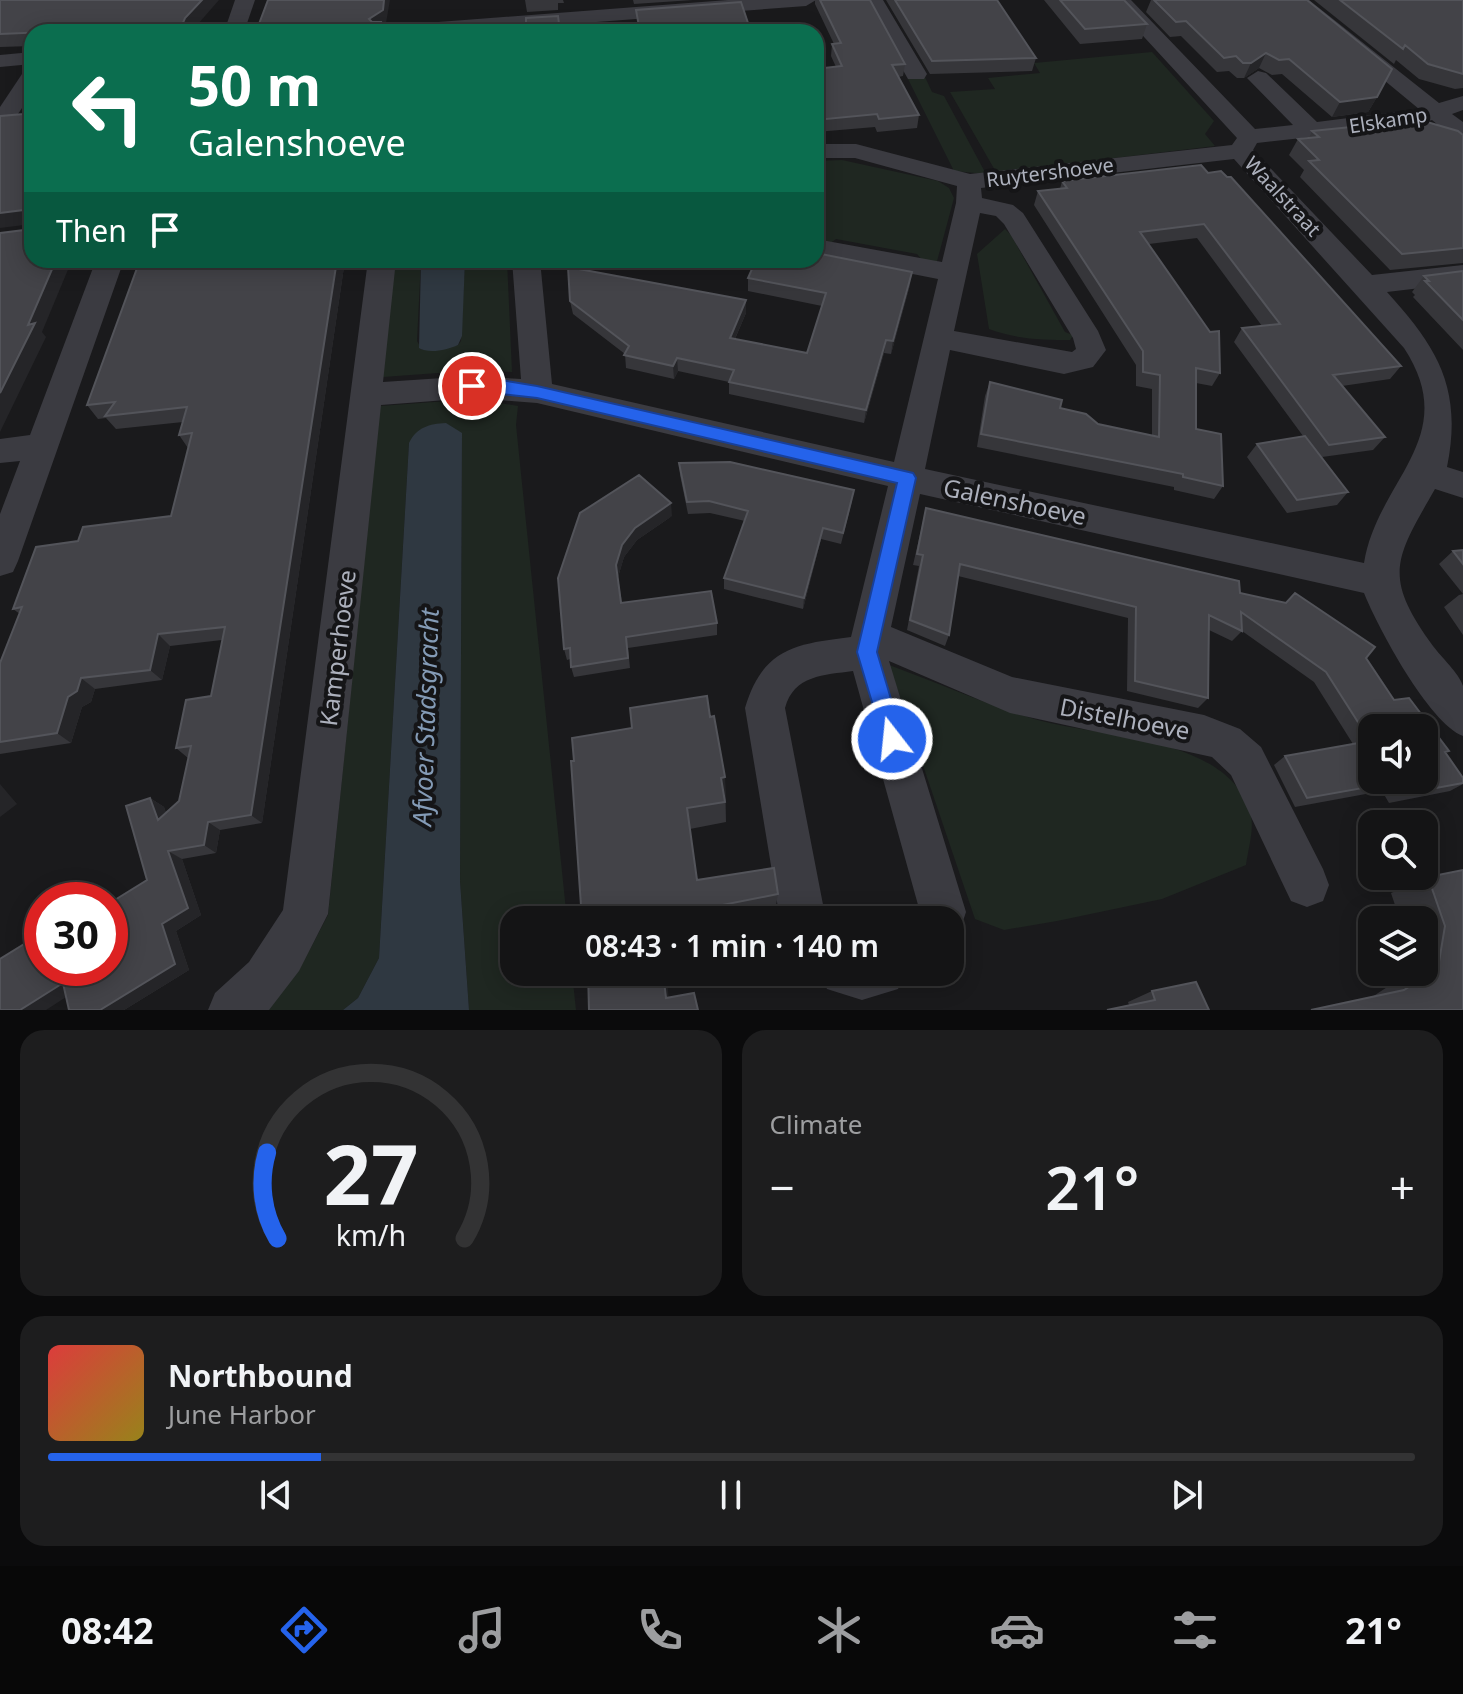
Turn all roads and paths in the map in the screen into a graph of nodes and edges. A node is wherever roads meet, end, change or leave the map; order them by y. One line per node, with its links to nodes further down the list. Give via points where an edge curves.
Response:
1 (245, 0): 6 (street)
2 (806, 0): 7 (street, via 774,10)
3 (873, 0): 10 (street)
4 (1297, 0): 14 (street)
5 (1132, 2): 18 (street, Waalstraat)
6 (237, 24)
7 (598, 24)
8 (24, 59): 9 (street)
9 (0, 61)
10 (916, 74)
11 (1258, 78): 16 (street)
12 (24, 88): 15 (street)
13 (1463, 103): 14 (street, Elskamp)
14 (1437, 111): 16 (street, Elskamp); 17 (street)
15 (6, 115)
16 (1312, 131): 18 (street, Elskamp)
17 (1463, 134)
18 (1245, 144): 20 (street, Ruytershoeve); 27 (street, Waalstraat)
19 (824, 151): 20 (street, Ruytershoeve, via 856,151)
20 (969, 192): 25 (street); 28 (street, via 1014,219 1091,350 1085,359 1064,363)
21 (824, 249): 25 (street)
22 (107, 268): 31 (street)
23 (381, 268): 30 (street, Kamperhoeve)
24 (527, 268): 29 (street)
25 (953, 273): 28 (street)
26 (1463, 274): 27 (street)
27 (1366, 285): 33 (street, Waalstraat, via 1430,359 1443,388 1448,420)
28 (940, 338): 34 (street)
29 (537, 392): 30 (street, Galenshoeve, via 472,386); 34 (street, Galenshoeve)
30 (367, 395): 43 (street, Kamperhoeve, via 305,914 286,954)
31 (40, 446): 32 (street); 36 (street)
32 (0, 451)
33 (1428, 474): 35 (street); 37 (street, Waalstraat, via 1387,543)
34 (907, 478): 37 (street, Galenshoeve); 38 (street)
35 (1463, 485)
36 (0, 561)
37 (1379, 581): 39 (street, via 1399,630)
38 (868, 644): 40 (street, Distelhoeve, via 1010,695 1204,734 1226,743 1246,761); 41 (street, via 790,665 768,690 765,708); 42 (street)
39 (1463, 717)
40 (1307, 885)
41 (800, 906)
42 (941, 906)
43 (232, 1010)

